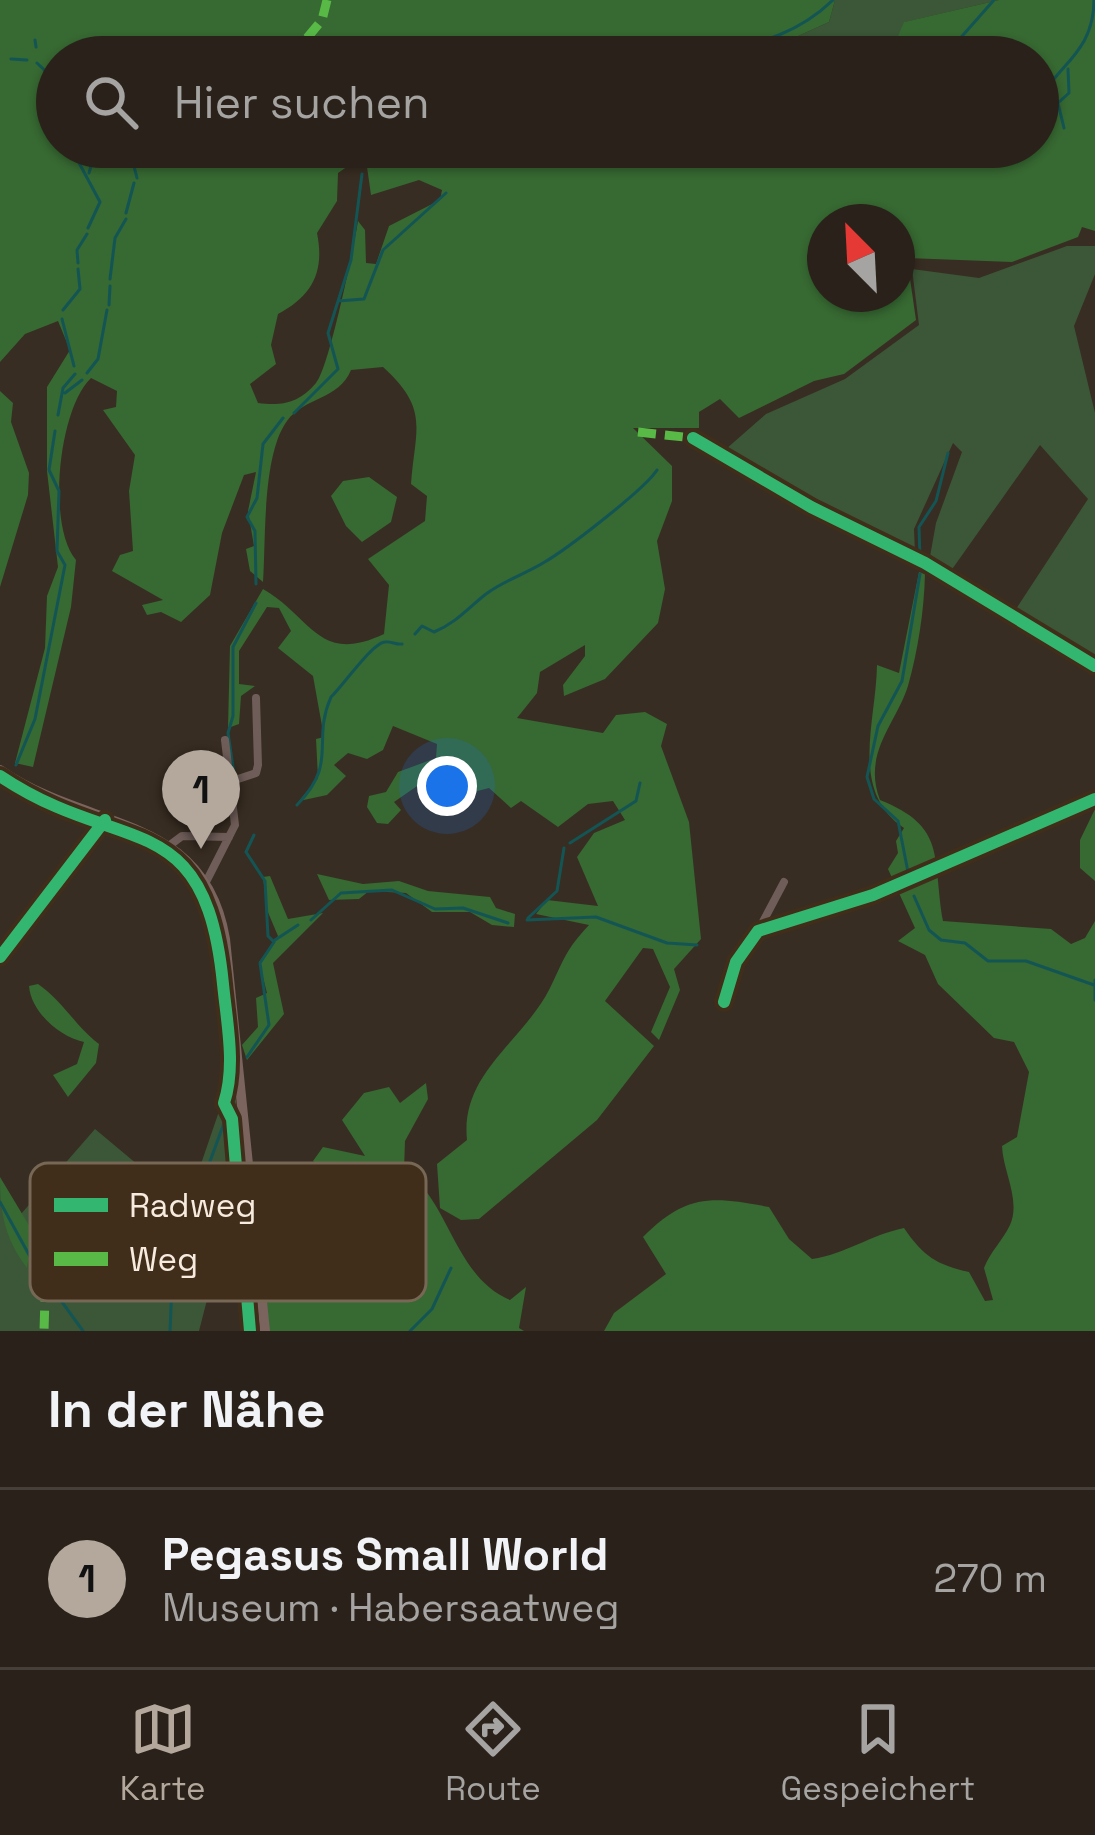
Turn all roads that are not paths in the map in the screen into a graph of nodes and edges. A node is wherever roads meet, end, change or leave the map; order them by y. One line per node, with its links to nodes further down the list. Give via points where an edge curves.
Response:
1 (693, 438): 2 (street, via 926,563)
2 (1095, 666)
3 (256, 698): 6 (street, via 256,773)
4 (225, 740): 6 (street)
5 (0, 770): 8 (main road, via 53,802)
6 (231, 781): 9 (street)
7 (1095, 799): 13 (street, via 917,878)
8 (105, 820): 10 (main road); 14 (street)
9 (229, 837): 10 (street, via 182,836); 11 (street)
10 (170, 844): 11 (main road)
11 (206, 882): 16 (main road, via 225,939)
12 (784, 882): 13 (street)
13 (758, 931): 15 (street, via 736,962)
14 (0, 957)
15 (724, 1002)
16 (248, 1163)
17 (262, 1301): 18 (main road)
18 (265, 1331)

